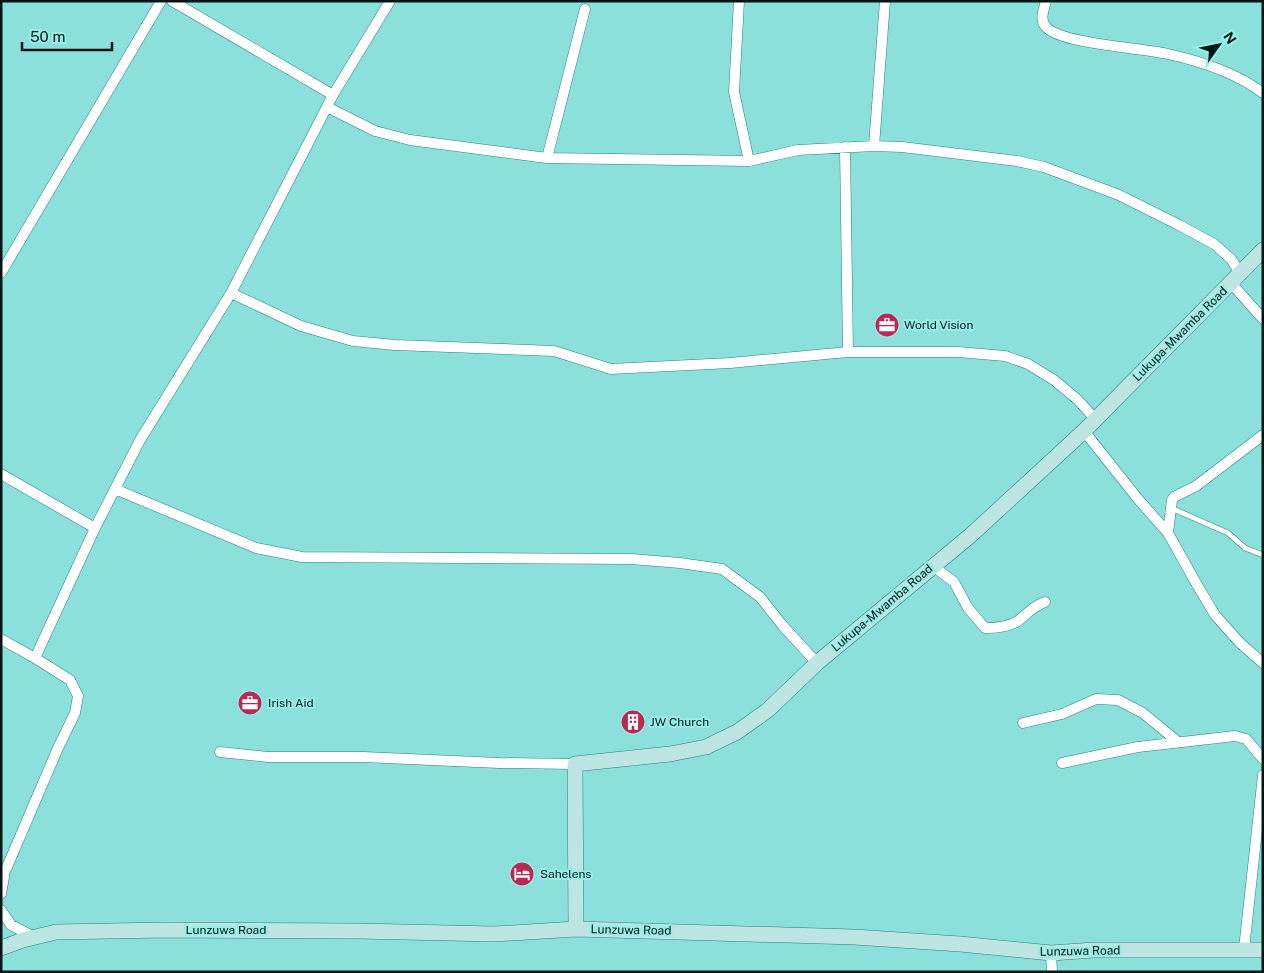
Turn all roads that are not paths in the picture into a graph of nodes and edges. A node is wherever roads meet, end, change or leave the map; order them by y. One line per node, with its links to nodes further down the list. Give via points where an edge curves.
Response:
1 (161, 1): 16 (street)
2 (172, 1): 9 (street)
3 (390, 1): 9 (street)
4 (739, 1): 14 (street, via 734,92)
5 (885, 1): 11 (street)
6 (1046, 1): 8 (street, via 1042,19 1046,27 1064,36 1167,54 1199,63 1251,84)
7 (585, 9): 13 (street)
8 (1263, 93)
9 (332, 95): 10 (street)
10 (326, 106): 13 (street, via 375,131 410,140); 18 (street)
11 (874, 146): 12 (street); 17 (street, via 1017,160 1053,170 1119,195 1214,244 1231,259)
12 (846, 147): 14 (street, via 798,150); 20 (street)
13 (547, 158): 14 (street)
14 (749, 161)
15 (1263, 250): 17 (street, Lukupa-Mwamba Road)
16 (1, 273)
17 (1235, 278): 19 (street); 21 (street, Lukupa-Mwamba Road)
18 (232, 293): 20 (street, via 301,326 353,341 554,351 611,369 730,363); 25 (street, via 140,440)
19 (1263, 319)
20 (848, 352): 21 (street, via 958,352 1005,356 1028,364 1054,380)
21 (1096, 420): 22 (street, Lukupa-Mwamba Road)
22 (1084, 431): 28 (street); 30 (street, Lukupa-Mwamba Road)
23 (1263, 434): 26 (street, via 1196,486 1174,496)
24 (1, 474): 27 (street)
25 (115, 489): 27 (street); 34 (street, via 256,548 302,557 631,559 722,569 760,597)
26 (1171, 507): 28 (street); 29 (lane, via 1228,533 1245,548)
27 (95, 528): 33 (street)
28 (1168, 533): 35 (street, via 1214,615)
29 (1263, 555)
30 (933, 566): 31 (street, via 954,582 968,608 985,628 1001,628 1016,622 1037,604); 34 (street, Lukupa-Mwamba Road)
31 (1045, 602)
32 (1, 639): 33 (street)
33 (35, 658): 43 (street, via 70,680 78,696 75,713)
34 (817, 663): 41 (street, Lukupa-Mwamba Road, via 768,710 737,732 706,747)
35 (1263, 663)
36 (1023, 723): 37 (street, via 1062,714 1096,699 1118,700 1143,713)
37 (1178, 742): 39 (street, via 1235,736 1246,739); 40 (street)
38 (220, 752): 41 (street, via 268,757)
39 (1263, 759)
40 (1062, 763)
41 (574, 764): 47 (street)
42 (1263, 775): 50 (street)
43 (6, 871): 44 (street); 45 (street)
44 (1, 881)
45 (1, 894)
46 (1, 910): 48 (street, via 11,925)
47 (576, 929): 48 (street, Lunzuwa Road, via 494,934 164,930 56,932); 52 (street, Lunzuwa Road, via 854,937)
48 (34, 938): 49 (street, Lunzuwa Road)
49 (1, 948)
50 (1244, 949): 51 (street, Lunzuwa Road); 52 (street, Lunzuwa Road)
51 (1263, 950)
52 (1051, 953): 53 (street)
53 (1052, 972)

